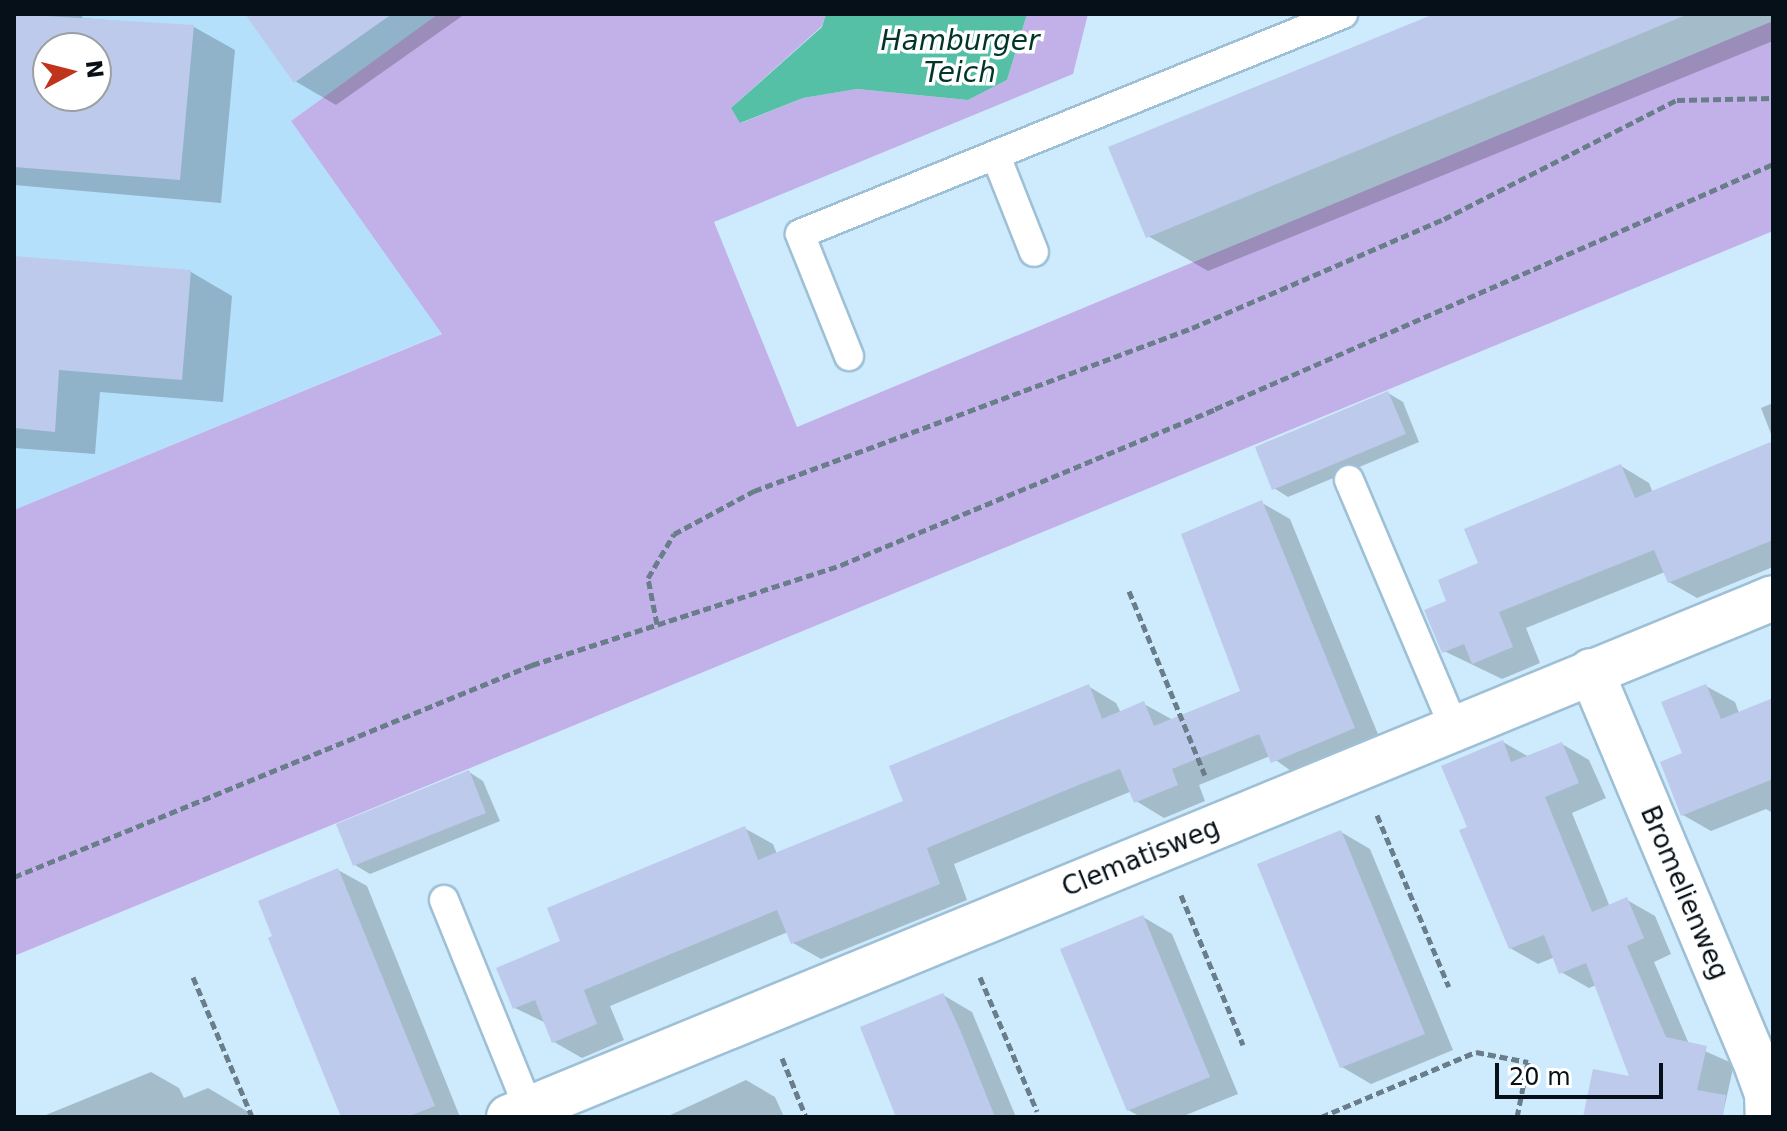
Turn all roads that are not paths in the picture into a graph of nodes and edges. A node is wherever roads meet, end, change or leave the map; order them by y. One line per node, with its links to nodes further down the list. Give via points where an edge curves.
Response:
1 (1343, 14): 2 (lane)
2 (996, 156): 3 (lane); 4 (lane, via 800,234)
3 (1034, 252)
4 (849, 356)
5 (1349, 480): 8 (lane)
6 (1773, 598): 7 (street, Clematisweg)
7 (1591, 671): 8 (street, Clematisweg); 11 (street, Bromelienweg, via 1754,1058 1767,1094)
8 (1455, 730): 10 (street, Clematisweg)
9 (444, 900): 10 (lane)
10 (519, 1113)
11 (1768, 1117)

